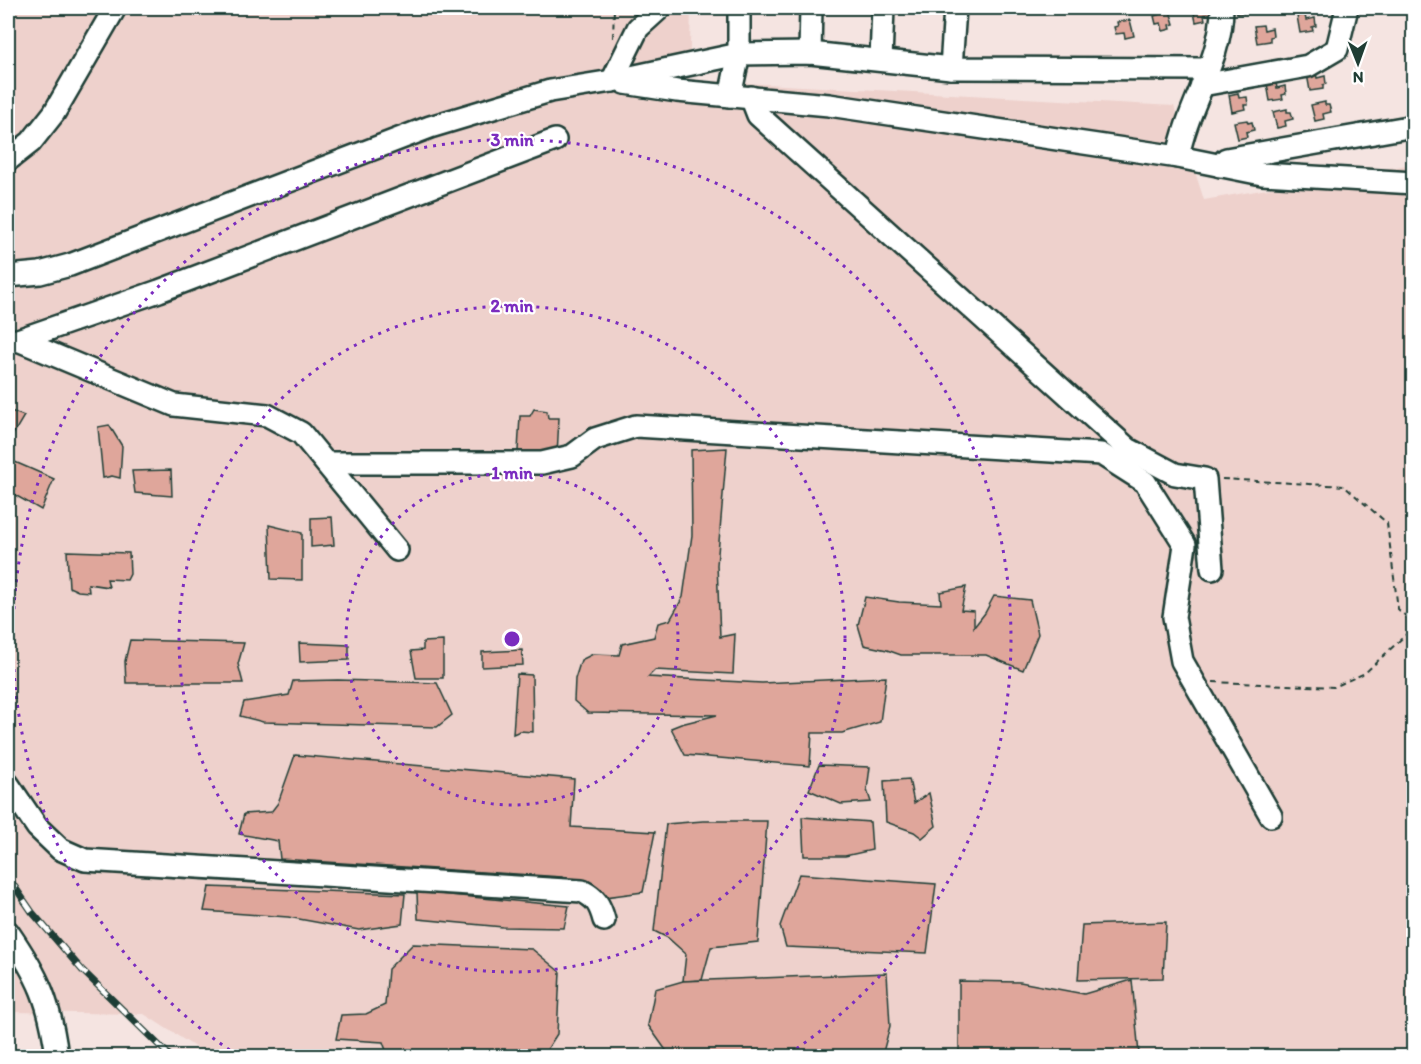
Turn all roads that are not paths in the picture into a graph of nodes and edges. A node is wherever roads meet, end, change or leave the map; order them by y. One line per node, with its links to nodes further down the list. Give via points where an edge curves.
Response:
1 (115, 8): 19 (street, via 54,114)
2 (660, 8): 14 (street, via 638,28)
3 (740, 8): 10 (street)
4 (812, 8): 9 (street)
5 (883, 8): 11 (street)
6 (955, 8): 12 (street)
7 (1222, 8): 13 (street, via 1218,43)
8 (1347, 8): 13 (street, via 1337,49 1308,66)
9 (810, 53): 10 (street); 11 (street)
10 (739, 54): 14 (street); 15 (street)
11 (881, 60): 12 (street)
12 (951, 68): 13 (street)
13 (1205, 77): 18 (street)
14 (612, 81): 15 (street); 22 (street, via 550,91 430,127 69,265)
15 (740, 96): 18 (street, via 829,105); 26 (street, via 1128,449 1175,474 1205,479)
16 (1413, 126): 20 (street, via 1226,159)
17 (555, 140): 23 (street, via 159,291)
18 (1178, 157): 20 (street)
19 (8, 160)
20 (1220, 166): 21 (street, via 1282,176)
21 (1412, 183)
22 (8, 276)
23 (13, 340): 24 (street, via 174,405 267,415 301,433)
24 (326, 464): 25 (street); 28 (street, via 542,463 572,456 596,439 636,426 1101,454 1145,482 1185,545 1173,617 1182,661)
25 (397, 550)
26 (1212, 569)
27 (8, 784): 29 (street, via 37,827 60,849 85,860 582,891 594,897)
28 (1271, 816)
29 (604, 920)
30 (8, 932): 31 (street, via 44,993)
31 (57, 1056)

